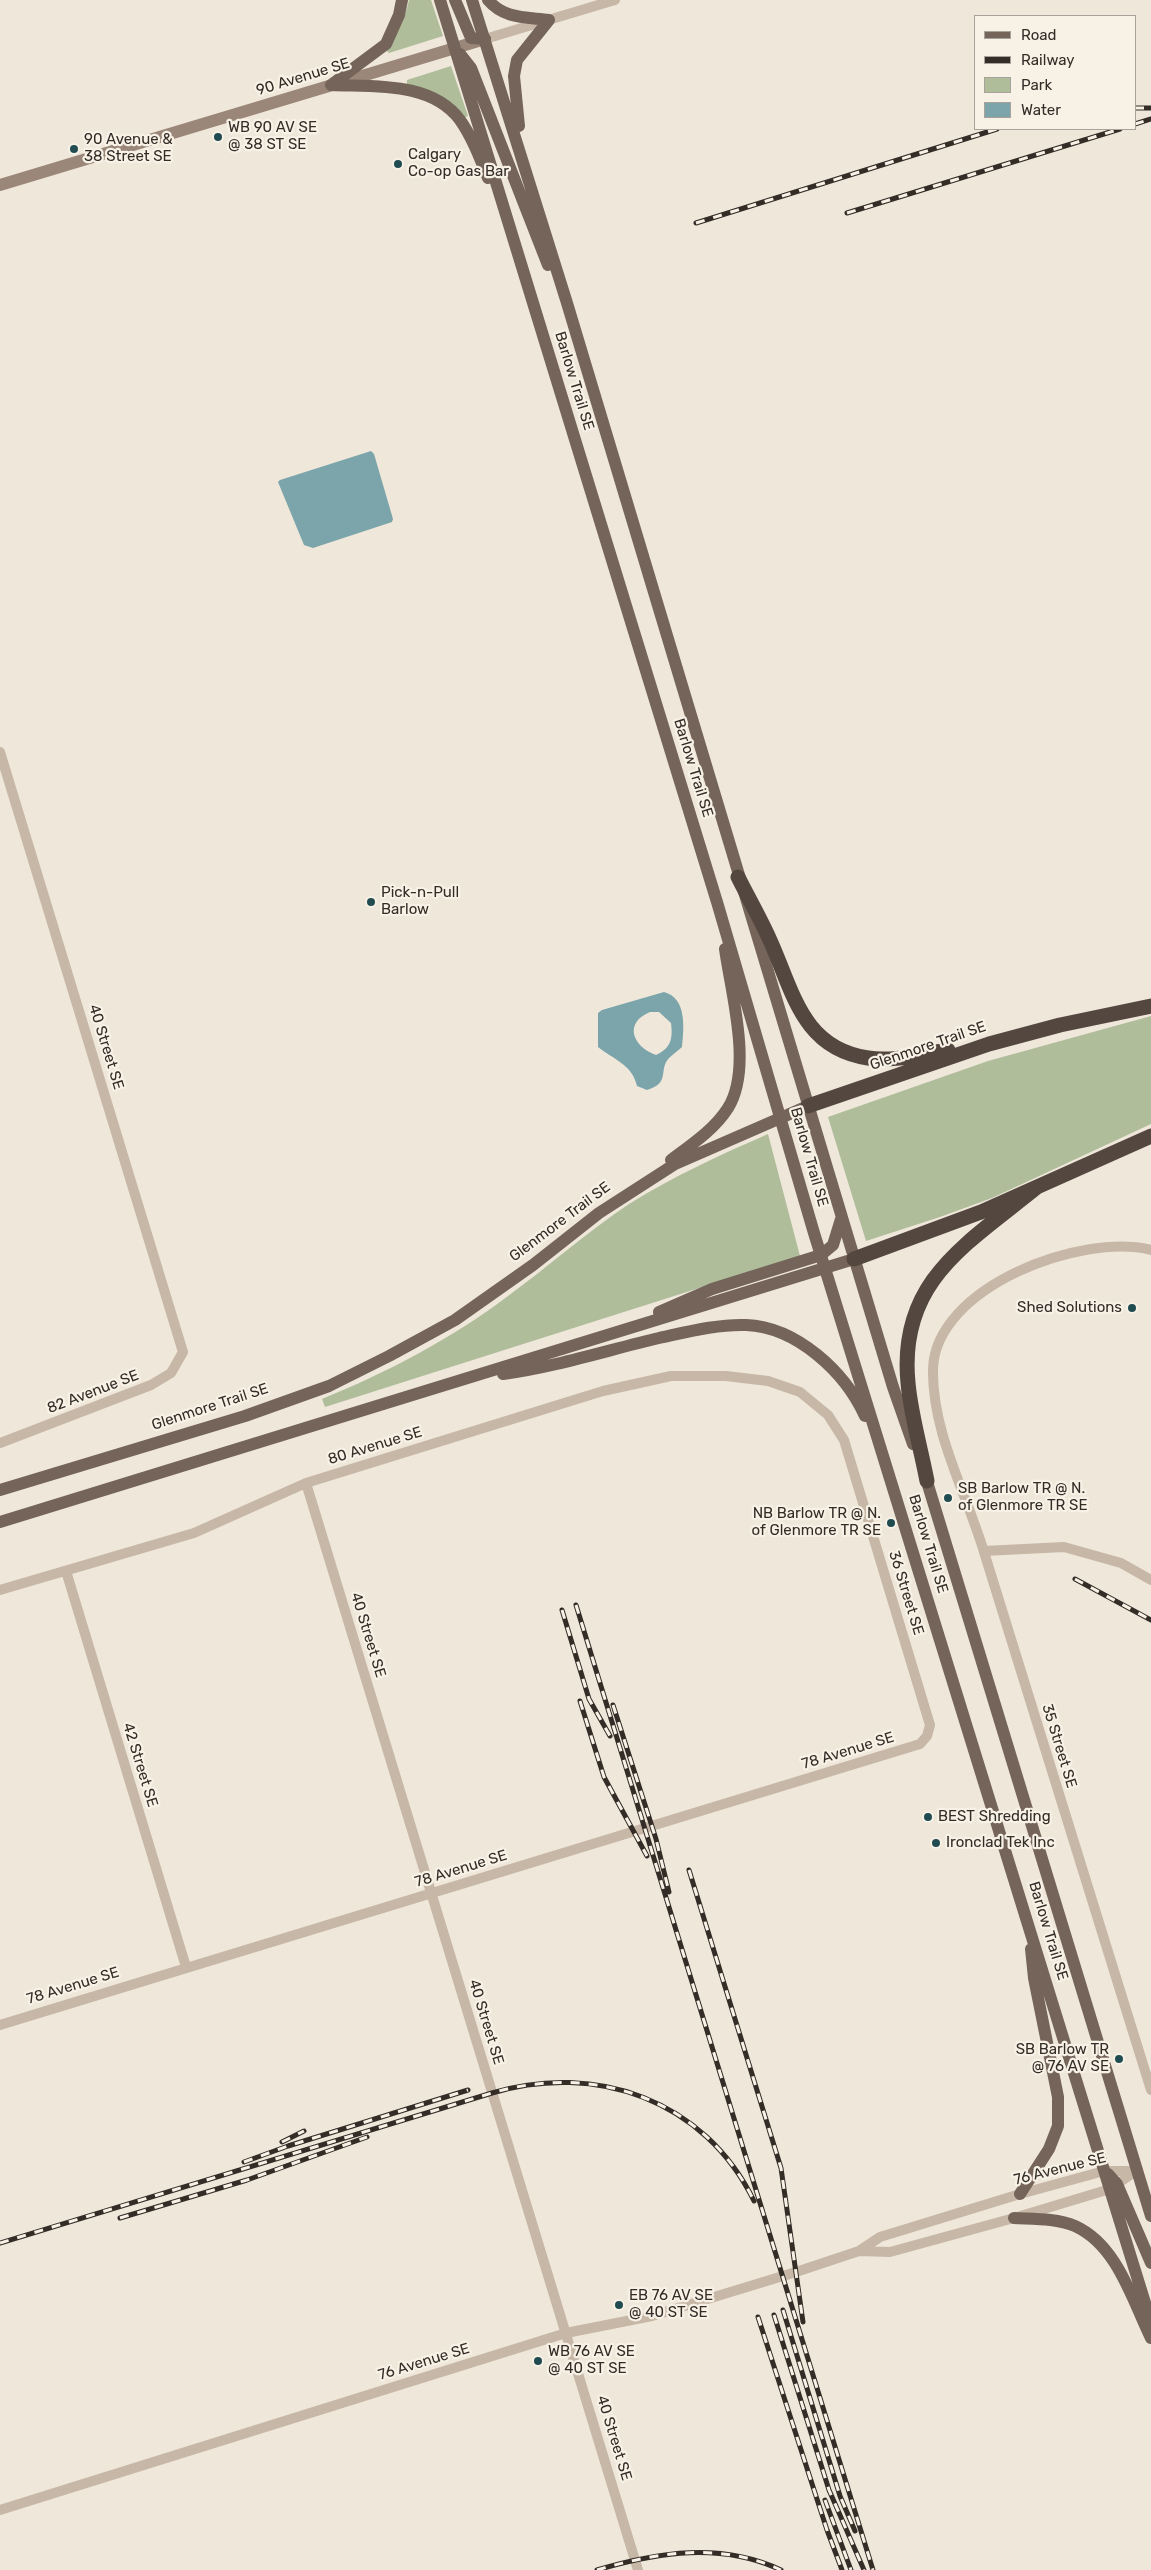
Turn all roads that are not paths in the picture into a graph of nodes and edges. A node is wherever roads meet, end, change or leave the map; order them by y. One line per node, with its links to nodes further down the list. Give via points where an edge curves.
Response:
1 (402, 0): 10 (main road, via 386,44)
2 (440, 0): 9 (main road, Barlow Trail SE)
3 (455, 0): 8 (main road, via 472,38)
4 (472, 0): 8 (main road, Barlow Trail SE)
5 (488, 0): 7 (main road, via 505,15)
6 (615, 0): 7 (street, 90 Avenue SE)
7 (549, 20): 8 (street, 90 Avenue SE); 11 (main road, via 523,50 514,76)
8 (485, 39): 9 (street, 90 Avenue SE); 11 (main road, Barlow Trail SE)
9 (455, 48): 10 (street, 90 Avenue SE); 13 (main road, Barlow Trail SE); 14 (main road, via 471,68 555,283)
10 (332, 85): 12 (street, 90 Avenue SE); 13 (main road, via 406,89 426,95 453,113 470,134)
11 (527, 170): 14 (main road, Barlow Trail SE)
12 (0, 185)
13 (516, 247): 17 (main road, Barlow Trail SE)
14 (567, 303): 16 (main road, Barlow Trail SE)
15 (0, 752): 31 (street, 40 Street SE)
16 (738, 877): 19 (highway, via 770,939 805,1021 834,1047 870,1059); 20 (main road, Barlow Trail SE)
17 (718, 902): 21 (main road, Barlow Trail SE); 24 (main road, via 740,1052 736,1092 728,1108 701,1138)
18 (1151, 1005): 19 (highway, Glenmore Trail SE)
19 (988, 1044): 20 (highway, Glenmore Trail SE)
20 (808, 1106): 21 (main road, Glenmore Trail SE); 25 (main road, Barlow Trail SE)
21 (781, 1116): 24 (main road, Glenmore Trail SE, via 674,1164); 27 (main road, Barlow Trail SE)
22 (1148, 1138): 23 (highway)
23 (1037, 1188): 28 (highway); 36 (highway, via 955,1254 928,1285 910,1323 908,1384)
24 (634, 1189): 38 (main road, Glenmore Trail SE, via 455,1320 337,1381 245,1416)
25 (841, 1218): 27 (main road, via 833,1245); 28 (main road, Barlow Trail SE)
26 (1151, 1250): 40 (street, 35 Street SE, via 1125,1246 1082,1250 996,1282 958,1312 940,1336 933,1367 936,1413)
27 (821, 1255): 29 (main road, Barlow Trail SE); 30 (main road, via 712,1289)
28 (854, 1259): 29 (main road); 36 (main road, Barlow Trail SE, via 893,1387)
29 (825, 1268): 30 (main road); 35 (main road, Barlow Trail SE)
30 (594, 1339): 32 (main road)
31 (183, 1352): 34 (street, 82 Avenue SE, via 171,1373 151,1385)
32 (464, 1379): 35 (main road, via 513,1373 697,1330 747,1325 779,1333 821,1358 848,1386); 39 (main road)
33 (768, 1381): 37 (street, 80 Avenue SE, via 726,1376 671,1376 603,1391); 44 (street, 36 Street SE, via 800,1392 828,1415 844,1440 930,1725)
34 (0, 1443)
35 (884, 1457): 46 (main road, Barlow Trail SE)
36 (927, 1481): 51 (main road, Barlow Trail SE)
37 (306, 1483): 41 (street, 80 Avenue SE, via 194,1533); 45 (street, 40 Street SE)
38 (0, 1490)
39 (0, 1522)
40 (984, 1551): 42 (street, via 1064,1547 1121,1563); 49 (street, 35 Street SE)
41 (66, 1571): 43 (street, 80 Avenue SE); 47 (street, 42 Street SE)
42 (1151, 1580)
43 (0, 1590)
44 (927, 1736): 45 (street, 78 Avenue SE, via 920,1744)
45 (431, 1894): 47 (street, 78 Avenue SE); 59 (street, 40 Street SE)
46 (1029, 1924): 50 (main road, Barlow Trail SE); 53 (main road, via 1034,1978 1058,2097 1058,2126 1050,2149)
47 (186, 1967): 48 (street, 78 Avenue SE)
48 (0, 2025)
49 (1151, 2090)
50 (1104, 2171): 51 (street, 76 Avenue SE); 52 (main road, Barlow Trail SE); 53 (street, 76 Avenue SE)
51 (1137, 2171): 52 (street, 76 Avenue SE); 54 (main road, Barlow Trail SE)
52 (1114, 2186): 55 (street, 76 Avenue SE); 57 (main road); 58 (main road, Barlow Trail SE)
53 (1020, 2194): 56 (street, 76 Avenue SE, via 880,2237)
54 (1151, 2216)
55 (1014, 2218): 56 (street, 76 Avenue SE, via 890,2252); 60 (main road, via 1049,2220 1075,2226 1097,2242 1113,2259)
56 (859, 2251): 59 (street, 76 Avenue SE, via 652,2316)
57 (1151, 2262)
58 (1151, 2322)
59 (566, 2334): 61 (street, 76 Avenue SE); 62 (street, 40 Street SE)
60 (1151, 2338)
61 (0, 2510)
62 (638, 2570)

